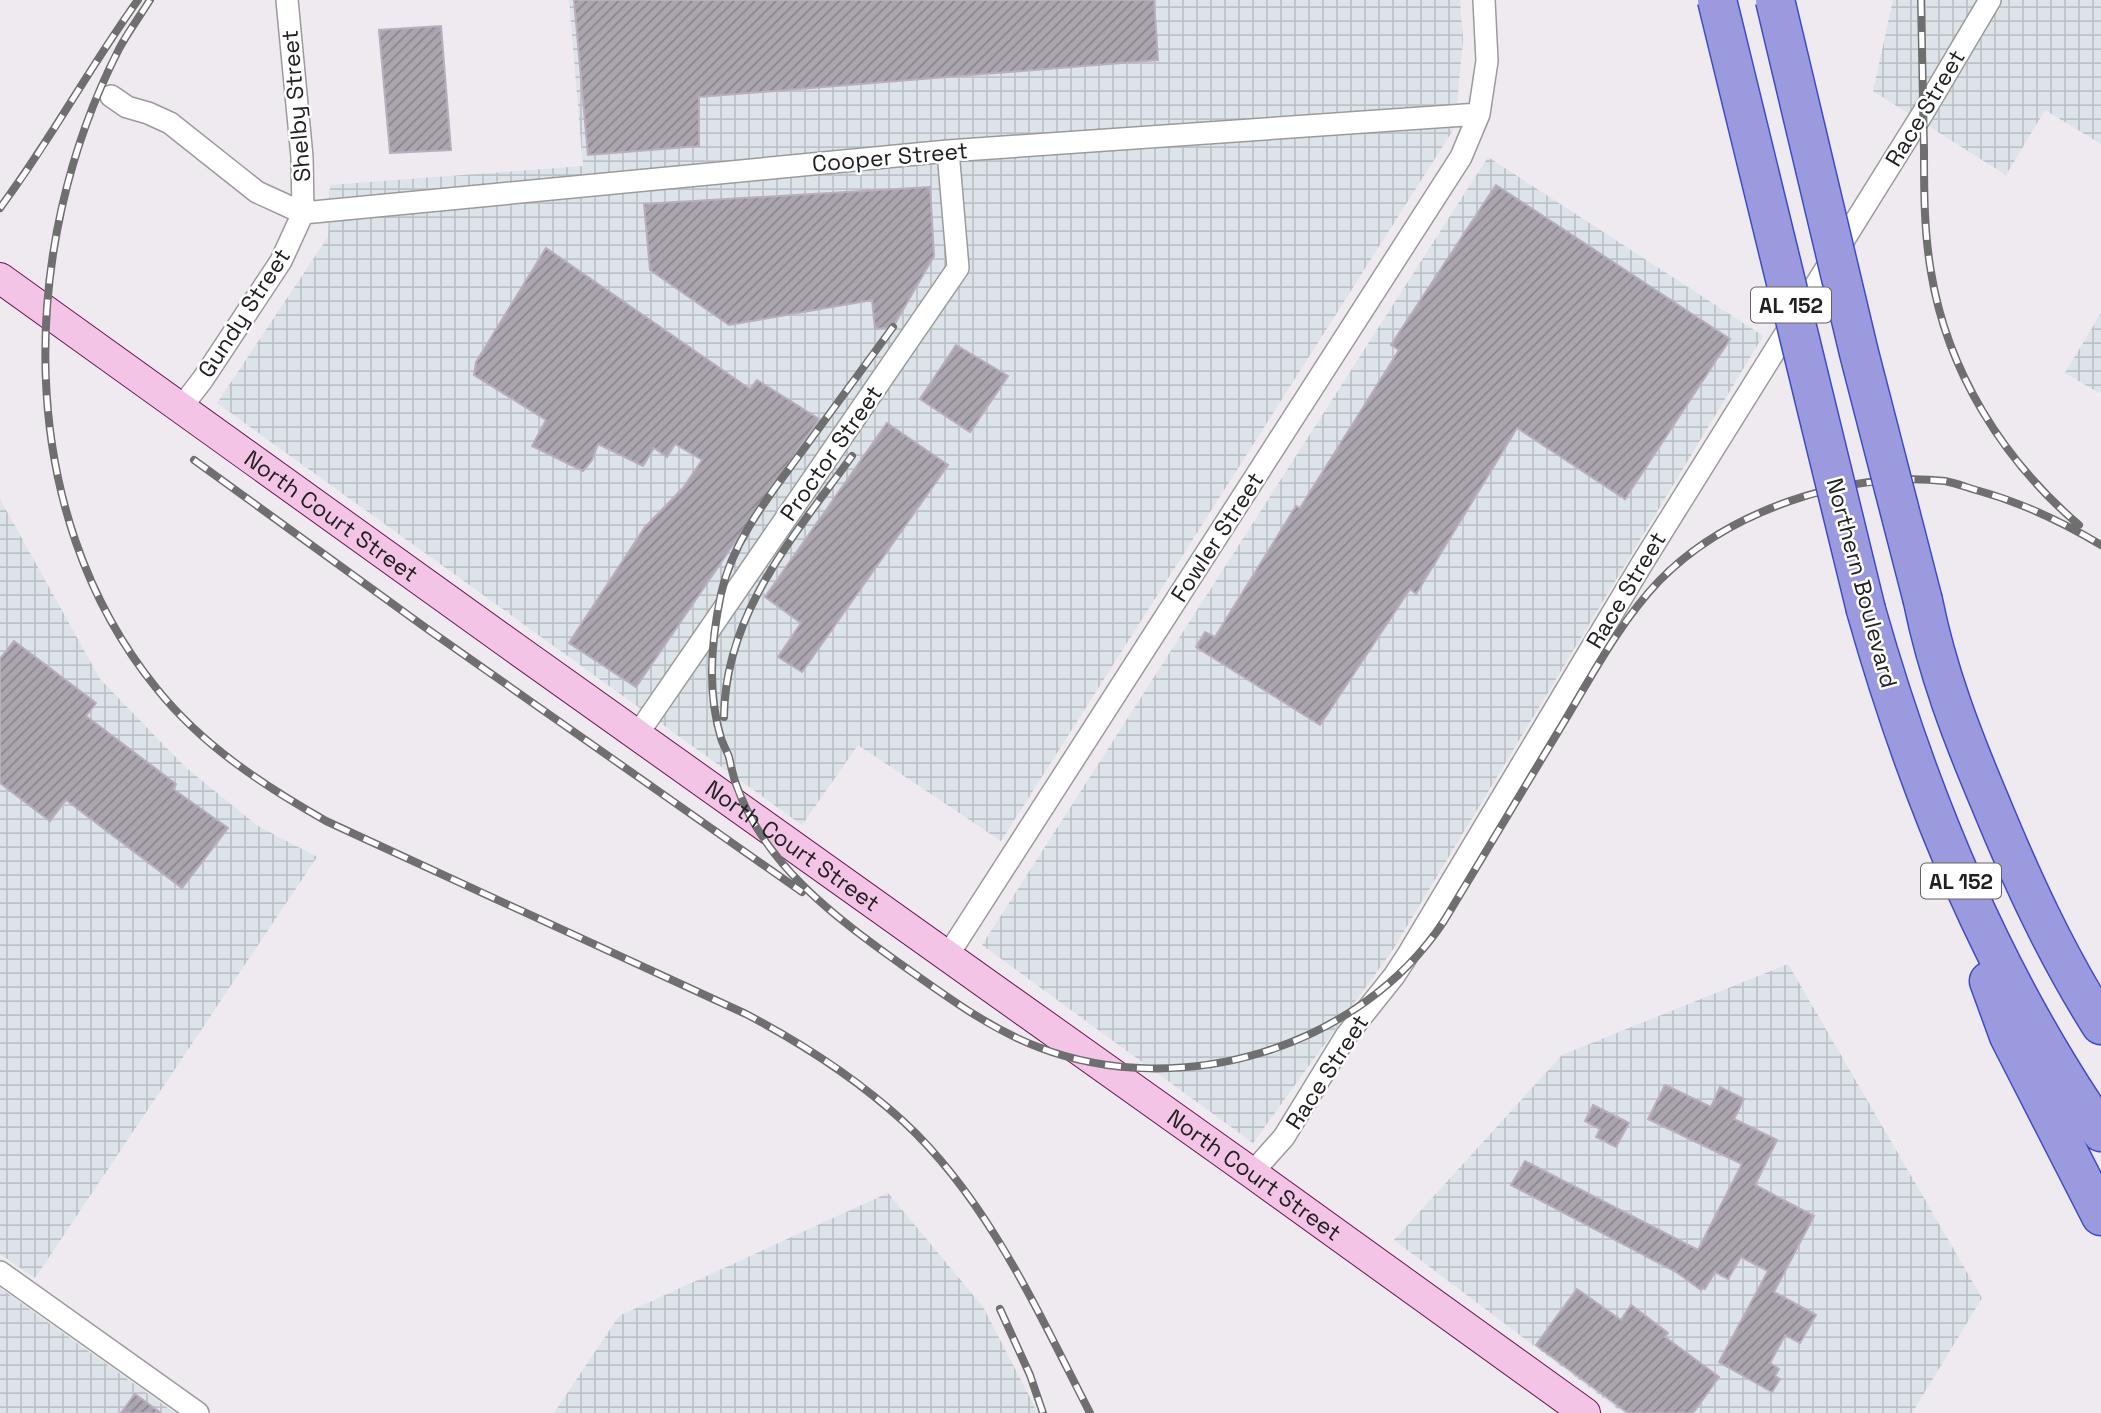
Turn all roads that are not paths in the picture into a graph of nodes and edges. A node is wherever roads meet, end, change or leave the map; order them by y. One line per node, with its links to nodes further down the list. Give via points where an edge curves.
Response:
1 (287, 0): 9 (street, Shelby Street)
2 (1484, 0): 7 (street, Fowler Street, via 1487,61)
3 (1717, 0): 13 (highway, Northern Boulevard / AL 152, bridge, via 1866,610 1916,765)
4 (1776, 0): 15 (highway, AL 152, bridge, via 1859,353 1945,688 2018,870)
5 (1990, 0): 17 (street, Race Street, via 1636,573 1409,953 1346,1037 1284,1138)
6 (111, 96): 9 (street, via 170,123 257,192)
7 (1479, 114): 8 (street, Cooper Street); 14 (street, Fowler Street, via 1461,157)
8 (948, 151): 9 (street, Cooper Street); 12 (street, Proctor Street, via 958,268)
9 (303, 213): 11 (street, Gundy Street, via 281,261)
10 (0, 278): 11 (main road, North Court Street)
11 (180, 409): 12 (main road, North Court Street)
12 (637, 735): 14 (main road, North Court Street)
13 (1960, 878): 16 (highway, Northern Boulevard / AL 152, via 2028,1014); 18 (highway, via 2009,1036)
14 (948, 955): 17 (main road, North Court Street)
15 (2101, 1025)
16 (2101, 1132)
17 (1252, 1173): 21 (main road, North Court Street)
18 (2101, 1216)
19 (0, 1272): 20 (street)
20 (198, 1413)
21 (1585, 1413)

